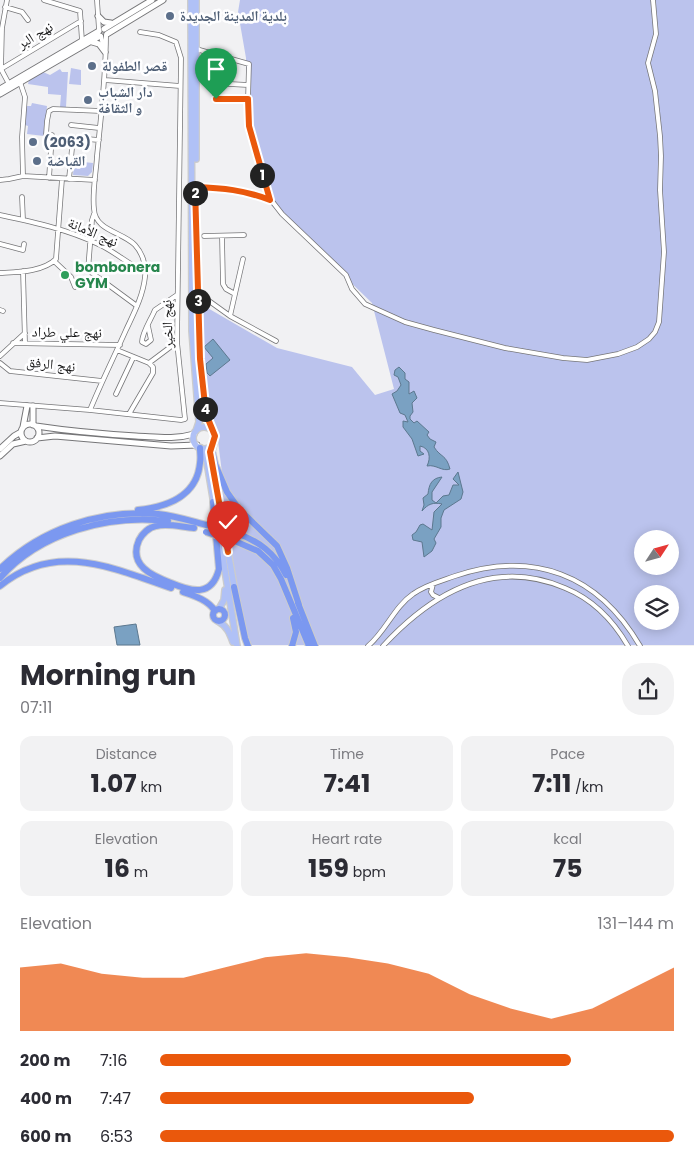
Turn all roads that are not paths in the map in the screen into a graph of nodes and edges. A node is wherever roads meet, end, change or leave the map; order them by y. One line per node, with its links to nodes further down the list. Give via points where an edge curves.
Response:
1 (7, 0): 10 (street)
2 (44, 0): 13 (street, via 80,11)
3 (97, 0): 11 (street)
4 (152, 0): 14 (street)
5 (163, 0): 16 (street)
6 (187, 0): 9 (main road)
7 (196, 0): 19 (main road)
8 (653, 0): 44 (street, via 656,34 648,63 655,91 662,156 660,190 664,252 659,322 649,339 637,347 587,360 563,358 505,348 405,322 365,304 352,289 346,275)
9 (191, 3): 87 (main road, via 192,331 199,422)
10 (5, 7): 12 (street, via 22,12); 22 (street)
11 (98, 17): 14 (street); 16 (street)
12 (28, 20)
13 (81, 21): 17 (street); 22 (street, نهج البر)
14 (112, 23): 16 (street)
15 (140, 32): 28 (street, نهج الخير, via 176,42 181,58)
16 (102, 33): 17 (street); 18 (street); 20 (street)
17 (82, 40): 23 (street)
18 (89, 43): 20 (street, via 98,44); 23 (street)
19 (196, 49): 21 (street); 42 (main road)
20 (105, 51): 24 (street)
21 (207, 53): 25 (street); 27 (street, via 249,64)
22 (1, 69): 26 (street)
23 (19, 80): 26 (street); 30 (street); 36 (street, via 25,97)
24 (105, 80): 28 (street); 32 (street)
25 (211, 83): 27 (street); 31 (street, via 216,99)
26 (9, 84): 29 (street)
27 (248, 85): 31 (street)
28 (180, 86): 63 (street, نهج الخير)
29 (0, 90)
30 (0, 94)
31 (248, 99): 44 (street, via 249,126)
32 (101, 111): 34 (street); 37 (street, via 49,111 46,135 52,135)
33 (71, 125): 34 (street)
34 (100, 128): 35 (street)
35 (99, 140): 39 (street, via 73,138); 41 (street)
36 (23, 176): 37 (street); 40 (street)
37 (50, 178): 38 (street)
38 (62, 179): 39 (street); 48 (street)
39 (69, 179): 41 (street)
40 (0, 180)
41 (95, 180): 45 (street)
42 (195, 187): 44 (street, via 229,188); 61 (main road)
43 (22, 197): 47 (street)
44 (270, 200)
45 (94, 214): 52 (street); 58 (street, via 107,229 134,244 143,259)
46 (0, 215): 47 (street, نهج الأمانة)
47 (23, 220): 48 (street, نهج الأمانة)
48 (57, 229): 52 (street, نهج الأمانة); 56 (street)
49 (244, 235): 51 (street)
50 (204, 236): 51 (street)
51 (222, 236): 62 (street, via 223,284)
52 (90, 240): 58 (street, نهج الأمانة); 64 (street, via 88,270)
53 (0, 244): 54 (street, via 23,250)
54 (24, 244)
55 (242, 259): 62 (street)
56 (54, 261): 57 (street); 60 (street, via 71,277)
57 (23, 271): 59 (street); 67 (street)
58 (145, 272): 64 (street)
59 (0, 273)
60 (75, 287)
61 (198, 293): 65 (street); 86 (main road, via 204,404)
62 (235, 294): 65 (street)
63 (177, 295): 66 (street, via 156,309); 69 (street, نهج الخير)
64 (137, 306): 72 (street)
65 (230, 316): 68 (street)
66 (148, 326)
67 (24, 333): 70 (street); 71 (street)
68 (276, 341)
69 (177, 342): 77 (street); 83 (street, نهج الخير, via 185,419)
70 (13, 343): 71 (street, نهج علي طراد); 74 (street)
71 (25, 343): 72 (street, نهج علي طراد)
72 (120, 345): 73 (street)
73 (117, 350): 75 (street); 78 (street)
74 (0, 356)
75 (133, 358): 77 (street); 79 (street)
76 (0, 363): 78 (street, نهج الرفق, via 10,371)
77 (149, 363): 83 (street, via 154,368 153,374)
78 (102, 381): 82 (street)
79 (116, 394)
80 (0, 403): 81 (street, نهج الخير)
81 (30, 406): 82 (street, نهج الخير); 84 (street); 85 (street)
82 (90, 410): 83 (street, نهج الخير)
83 (129, 414)
84 (34, 426): 85 (street, via 28,424); 87 (street, via 165,439); 88 (street)
85 (22, 429): 89 (street); 92 (street)
86 (212, 430): 87 (main road, via 202,427); 90 (main road, via 215,436)
87 (195, 433): 91 (main road, via 194,441)
88 (37, 438): 89 (street); 91 (street, via 55,436)
89 (26, 441): 92 (street)
90 (212, 445): 91 (main road); 103 (main road, via 210,452); 105 (highway, via 215,464 227,492 277,546)
91 (199, 447): 94 (main road, via 207,462); 95 (highway, via 201,461 197,475 181,497 162,506)
92 (3, 450): 93 (street)
93 (0, 456)
94 (213, 502): 96 (highway, via 219,569 210,586 199,590 181,587 152,575 139,563 136,554 138,541 149,528 164,525); 100 (main road)
95 (110, 516): 98 (highway, via 78,523 46,536); 105 (highway, bridge, via 174,516 236,533 256,542 273,555)
96 (194, 528): 97 (highway, bridge); 99 (highway, via 151,520 92,525 45,544)
97 (237, 542): 111 (highway, via 265,559 276,574 295,623); 112 (highway, via 258,550 273,565)
98 (0, 569)
99 (0, 578)
100 (226, 584): 106 (main road, via 224,600); 108 (main road)
101 (433, 584): 104 (street, via 431,592); 114 (street, via 418,590 404,602); 117 (street, via 498,565 549,570 599,596 623,619)
102 (0, 586): 106 (highway, via 20,572 40,565 87,562 196,596)
103 (234, 587): 109 (main road); 110 (highway)
104 (439, 598): 115 (street, via 402,626); 116 (street, via 492,577 535,578 582,596 604,614)
105 (299, 605): 113 (highway)
106 (217, 610): 107 (highway, via 213,614)
107 (219, 622): 108 (main road, via 230,632)
108 (235, 646)
109 (244, 646)
110 (248, 646)
111 (292, 646)
112 (309, 646)
113 (315, 646)
114 (368, 646)
115 (383, 646)
116 (628, 646)
117 (640, 646)

